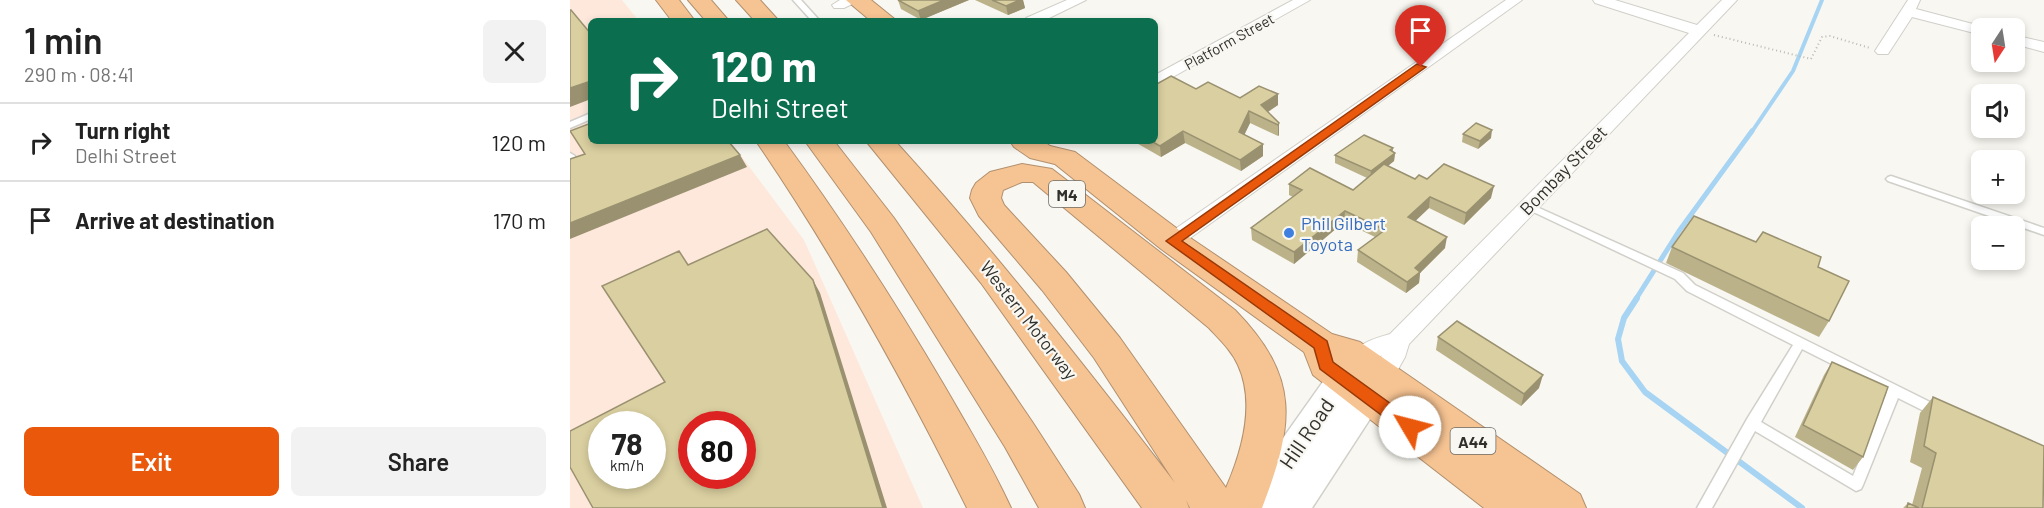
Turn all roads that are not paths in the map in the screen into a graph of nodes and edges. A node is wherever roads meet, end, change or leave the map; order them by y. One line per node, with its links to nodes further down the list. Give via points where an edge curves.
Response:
1 (668, 0): 12 (highway)
2 (699, 0): 13 (highway)
3 (747, 0): 14 (highway)
4 (797, 0): 15 (lane)
5 (1079, 0): 17 (street)
6 (1303, 0): 23 (street, Platform Street)
7 (1515, 0): 35 (street)
8 (1600, 0): 19 (street)
9 (1730, 0): 19 (street, Bombay Street)
10 (846, 1): 16 (highway)
11 (1911, 5): 18 (street); 22 (street)
12 (682, 18)
13 (715, 18)
14 (765, 18)
15 (813, 18)
16 (874, 18)
17 (1039, 18)
18 (1971, 27)
19 (1699, 31): 33 (street, Bombay Street)
20 (2025, 42): 21 (street)
21 (2044, 47)
22 (1883, 51)
23 (1158, 80)
24 (588, 117): 25 (lane)
25 (570, 125)
26 (772, 144): 41 (highway, via 871,293 935,402)
27 (821, 144): 42 (highway, via 883,225)
28 (883, 144): 43 (highway, Western Motorway, via 979,256)
29 (1045, 146): 35 (highway, A44)
30 (570, 156): 31 (lane)
31 (570, 164)
32 (1891, 179): 34 (lane)
33 (1528, 206): 36 (lane, via 1679,276 1691,288); 37 (street, Bombay Street)
34 (2044, 232)
35 (1172, 241): 37 (highway, A44, via 1321,345 1326,365)
36 (1800, 343): 38 (lane); 40 (lane)
37 (1370, 370): 46 (main road, Hill Road); 47 (main road, Hill Road); 48 (highway, A44); 49 (highway, A44)
38 (1894, 391): 39 (lane); 40 (lane, via 1856,485)
39 (1947, 416)
40 (1752, 423): 50 (lane)
41 (989, 508)
42 (1063, 508)
43 (1167, 508)
44 (1215, 508): 45 (highway, M4, via 1107,348 990,209 984,194 992,183 1019,172 1042,175 1222,319 1247,346 1264,380 1267,416 1259,459)
45 (1240, 508)
46 (1255, 508)
47 (1291, 508)
48 (1518, 508)
49 (1564, 508)
50 (1704, 508)

